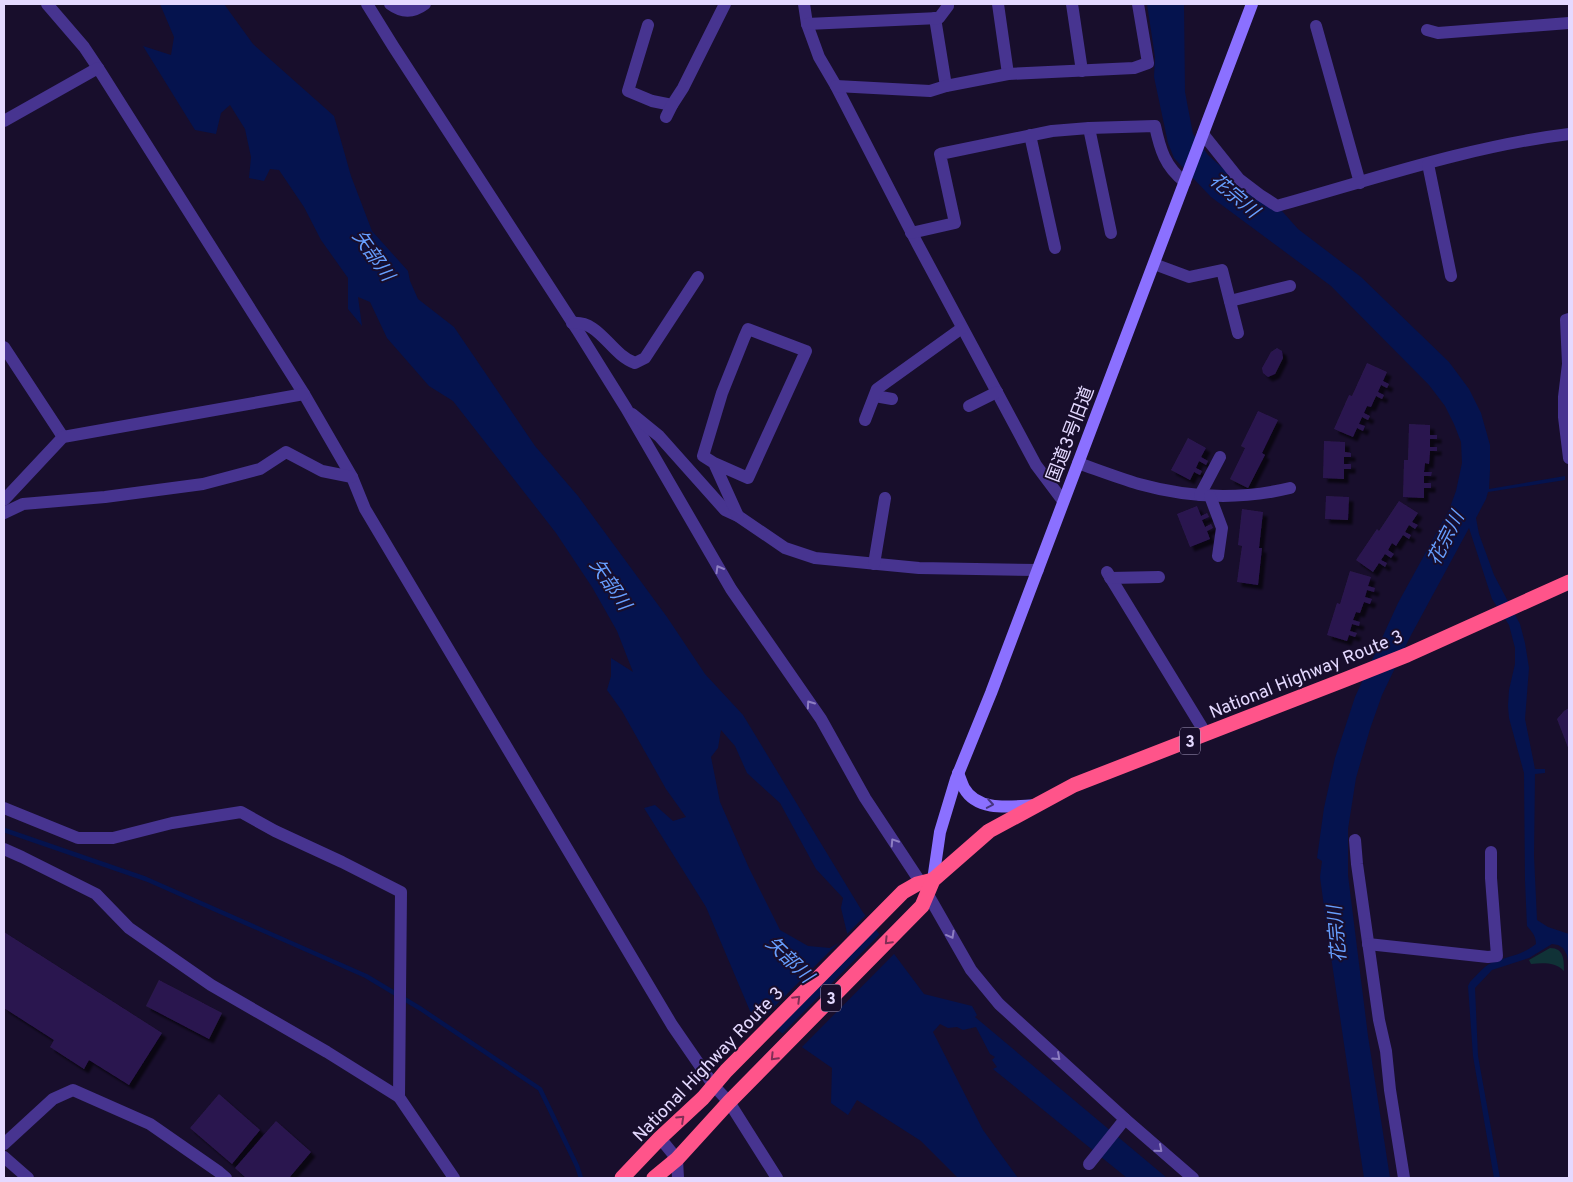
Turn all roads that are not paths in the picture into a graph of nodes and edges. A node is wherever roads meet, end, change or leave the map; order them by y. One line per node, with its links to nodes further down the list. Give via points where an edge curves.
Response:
1 (47, 4): 18 (street, via 84,46)
2 (367, 4): 42 (street)
3 (390, 4): 4 (street, via 398,10 411,11)
4 (425, 4)
5 (726, 4): 23 (street)
6 (804, 4): 14 (street)
7 (948, 4): 12 (street, via 939,18)
8 (998, 4): 20 (street)
9 (1072, 4): 19 (street)
10 (1138, 4): 19 (street, via 1148,63 1134,68)
11 (1252, 4): 29 (street, 国道3号旧道)
12 (935, 18): 14 (street); 22 (street)
13 (1569, 22): 17 (street, via 1438,33)
14 (807, 24): 21 (street)
15 (648, 25): 23 (street, via 628,91)
16 (1316, 26): 32 (street)
17 (1427, 30)
18 (98, 68): 25 (street); 47 (street)
19 (1082, 71): 20 (street)
20 (1008, 74): 22 (street)
21 (836, 86): 22 (street, via 930,91); 33 (street)
22 (946, 86)
23 (672, 105): 24 (street)
24 (666, 117)
25 (4, 121)
26 (1089, 128): 28 (street); 31 (street, via 1155,126 1160,147 1173,173); 34 (street)
27 (1569, 134): 30 (street, via 1529,139)
28 (1030, 136): 33 (street, via 940,154 955,224); 35 (street)
29 (1202, 136): 31 (street, 国道3号旧道); 32 (street, via 1239,179 1277,206)
30 (1428, 164): 32 (street); 37 (street)
31 (1186, 180): 36 (street, 国道3号旧道)
32 (1360, 183)
33 (912, 233): 43 (street)
34 (1111, 233)
35 (1055, 248)
36 (1154, 264): 40 (street, via 1189,277 1222,270); 57 (street, 国道3号旧道)
37 (1451, 276)
38 (698, 277): 42 (street, via 644,358 635,363 626,360 590,325)
39 (1290, 286): 40 (street)
40 (1230, 300): 44 (street)
41 (1569, 319): 55 (street, via 1566,320 1568,364 1564,397)
42 (572, 323): 51 (street)
43 (962, 328): 46 (street); 48 (street, via 877,389)
44 (1238, 332)
45 (4, 347): 53 (street)
46 (996, 392): 50 (street); 63 (street, via 1036,466)
47 (304, 394): 53 (street); 58 (street)
48 (875, 396): 49 (street); 52 (street)
49 (892, 399)
50 (970, 406)
51 (626, 408): 65 (street, via 659,436 725,510); 80 (street, one-way to 51, via 865,798 821,720 731,589)
52 (865, 420)
53 (63, 437): 62 (street)
54 (1220, 457): 60 (street)
55 (1569, 458)
56 (714, 463): 56 (street, via 703,456 722,393 748,329 806,351 748,478); 65 (street)
57 (1078, 464): 60 (street, via 1140,484); 63 (street, 国道3号旧道)
58 (352, 477): 64 (street, via 322,471 286,452 260,469 203,484 22,504); 82 (street, via 365,509 672,1025)
59 (1290, 488): 60 (street)
60 (1205, 495): 66 (street, via 1222,528)
61 (885, 498): 67 (street)
62 (4, 500)
63 (1063, 501): 68 (street, 国道3号旧道)
64 (4, 512)
65 (738, 516): 67 (street, via 785,548 816,558)
66 (1218, 556)
67 (874, 564): 68 (street)
68 (1038, 570): 72 (street, 国道3号旧道)
69 (1159, 577): 71 (street, via 1108,575)
70 (1569, 582): 71 (highway, National Highway Route 3 / 3, via 1406,655)
71 (1206, 734): 73 (highway, National Highway Route 3 / 3, via 1074,785)
72 (958, 774): 73 (street, one-way to 73, via 965,790 983,804); 80 (street, 国道3号旧道)
73 (1037, 805): 80 (highway, National Highway Route 3 / 3, via 989,831)
74 (4, 808): 83 (street, via 78,838 113,838 172,823 240,812 401,892)
75 (1355, 840): 81 (street)
76 (4, 850): 83 (street, via 96,894 129,928 211,985)
77 (1491, 852): 79 (street)
78 (1504, 866): 79 (street)
79 (1491, 867): 81 (street, via 1497,956)
80 (926, 890): 82 (highway, National Highway Route 3 / 3, one-way to 80, via 903,892 916,884); 84 (highway, National Highway Route 3 / 3, one-way to 84); 85 (street, one-way to 85, via 971,970 999,1004)
81 (1368, 944): 99 (street)
82 (714, 1086): 84 (street); 86 (highway, National Highway Route 3 / 3, one-way to 82)
83 (399, 1096): 93 (street)
84 (728, 1102): 89 (highway, National Highway Route 3 / 3); 97 (street)
85 (1125, 1119): 90 (street); 98 (street, one-way to 98)
86 (660, 1138): 89 (street); 94 (highway, National Highway Route 3 / 3)
87 (4, 1144): 92 (street, via 52,1100 73,1090 150,1124)
88 (4, 1157): 91 (street)
89 (677, 1160): 95 (highway, National Highway Route 3 / 3); 96 (street)
90 (1089, 1164)
91 (28, 1178)
92 (226, 1178)
93 (454, 1178)
94 (622, 1178)
95 (654, 1178)
96 (678, 1178)
97 (777, 1178)
98 (1193, 1178)
99 (1404, 1178)

